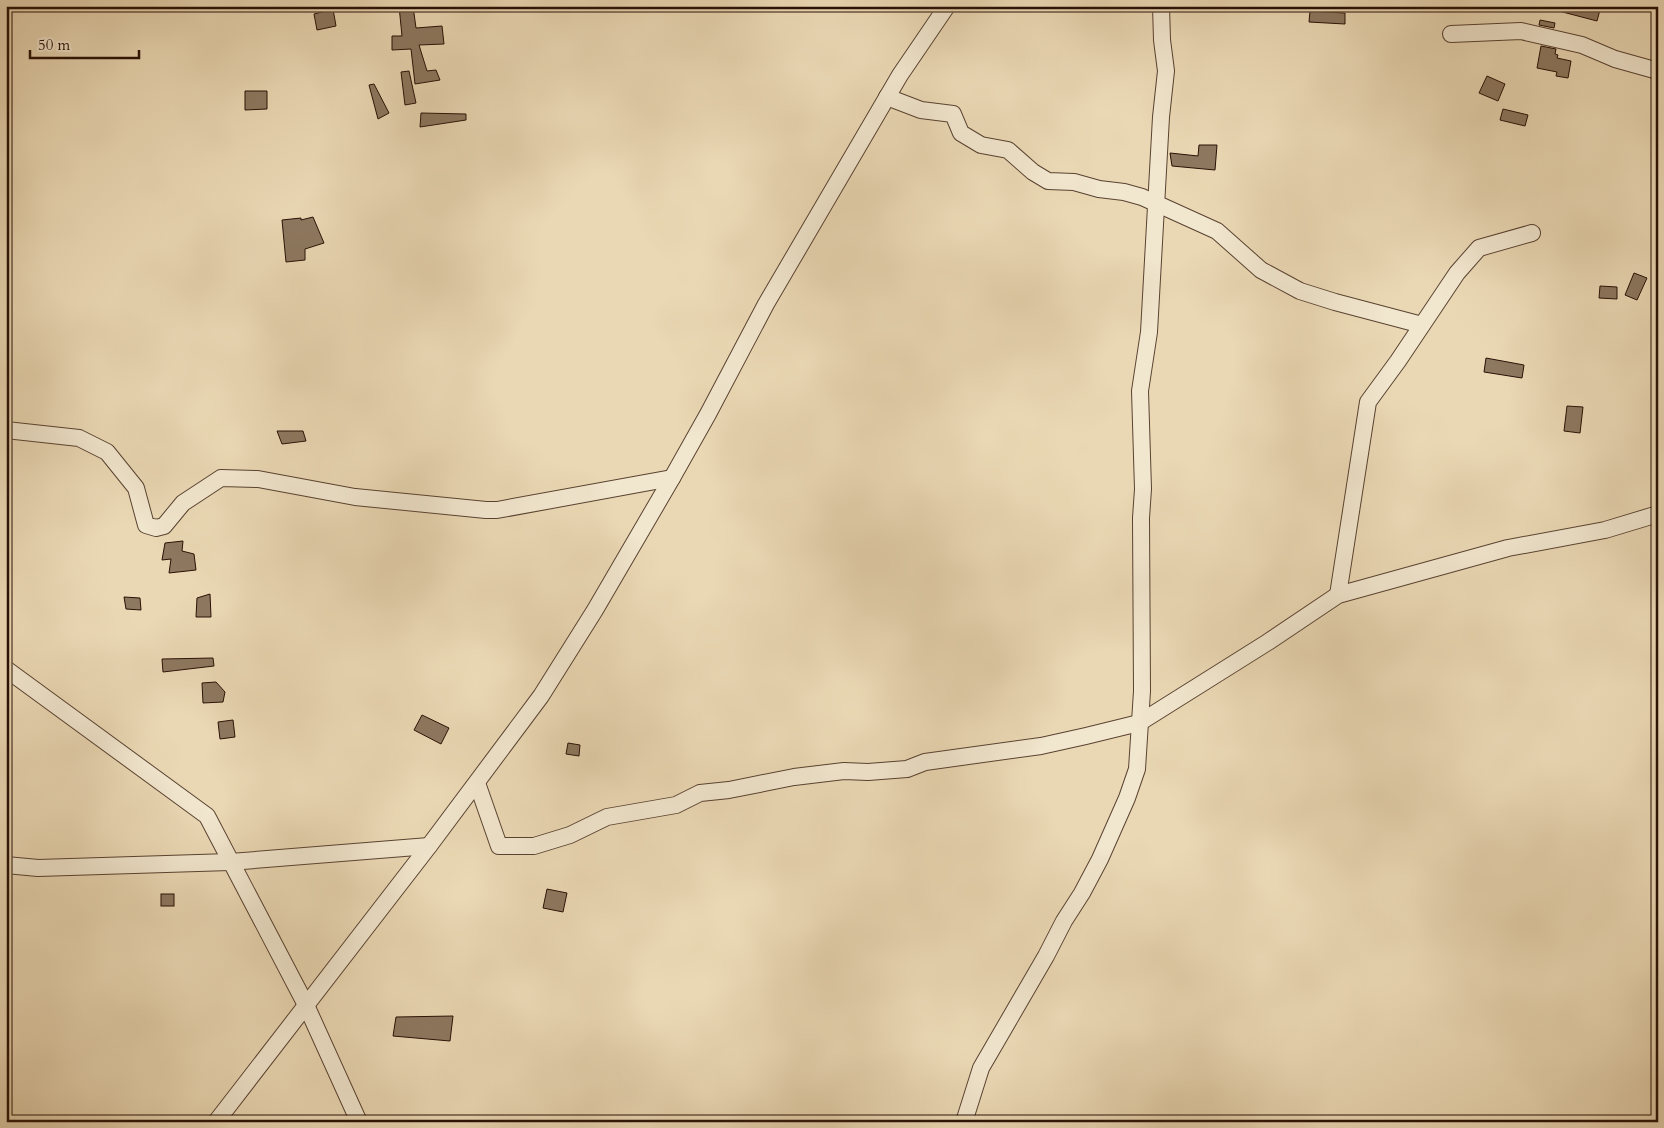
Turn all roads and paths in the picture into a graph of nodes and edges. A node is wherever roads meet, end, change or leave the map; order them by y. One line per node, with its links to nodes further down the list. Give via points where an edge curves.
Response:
1 (947, 6): 5 (street)
2 (1161, 6): 6 (street, via 1166,71)
3 (1451, 34): 4 (street, via 1521,31 1582,45 1615,59)
4 (1658, 71)
5 (887, 97): 6 (street, via 921,110 953,114 961,133 981,145 1008,150 1048,181 1074,182 1124,192); 10 (street, via 766,304)
6 (1155, 203): 8 (street, via 1217,231 1261,270 1300,291); 14 (street, via 1149,332 1140,391 1143,489)
7 (1532, 233): 8 (street, via 1479,248 1457,272)
8 (1422, 326): 12 (street, via 1368,402)
9 (6, 430): 10 (street, via 79,438 107,452 136,488 146,525 156,528 164,526 184,503 221,478 258,478 355,497 496,510)
10 (672, 478): 15 (street, via 541,696)
11 (1658, 514): 12 (street, via 1605,530 1508,548)
12 (1338, 595): 14 (street)
13 (6, 669): 17 (street, via 207,816)
14 (1139, 722): 15 (street, via 1041,746 926,762 907,769 844,771 700,793 676,805 607,817 570,835 534,846 499,846); 22 (street, via 1137,769 1127,798 1082,893 981,1068)
15 (476, 783): 16 (street)
16 (429, 846): 17 (street); 19 (street)
17 (230, 862): 18 (street, via 38,868); 19 (street)
18 (6, 865)
19 (306, 1005): 20 (street); 21 (street)
20 (216, 1122)
21 (359, 1122)
22 (964, 1122)

